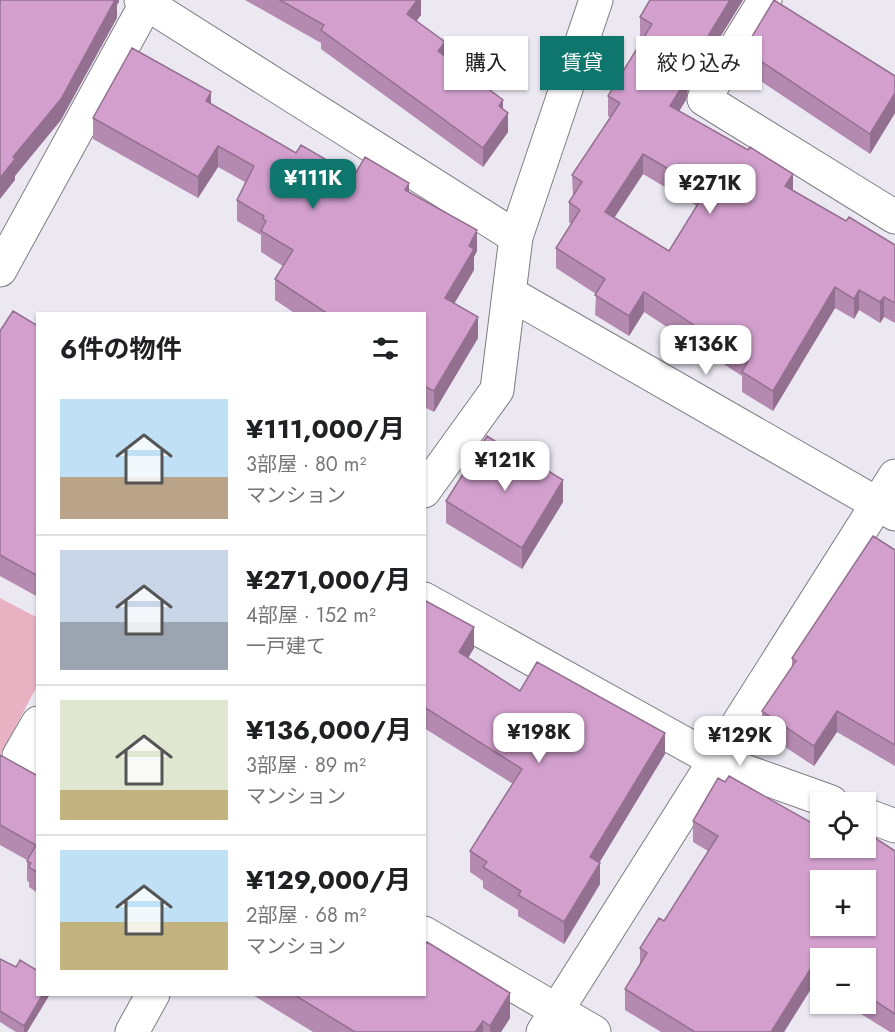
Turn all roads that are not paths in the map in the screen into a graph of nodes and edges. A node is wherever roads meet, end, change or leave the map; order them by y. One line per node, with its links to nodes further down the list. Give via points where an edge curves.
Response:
1 (596, 0): 5 (street)
2 (765, 0): 4 (street, via 704,99)
3 (143, 2): 5 (street); 6 (street)
4 (895, 217)
5 (516, 237): 7 (street)
6 (0, 270)
7 (509, 293): 8 (street, via 497,390); 9 (street)
8 (426, 486)
9 (890, 497): 12 (street)
10 (426, 600): 12 (street)
11 (36, 726): 13 (street, via 19,756)
12 (714, 760): 14 (street); 19 (street)
13 (36, 766)
14 (810, 794)
15 (876, 818): 16 (street)
16 (895, 825)
17 (426, 934): 19 (street)
18 (152, 996): 20 (street)
19 (550, 1021): 21 (street)
20 (132, 1032)
21 (594, 1032)

